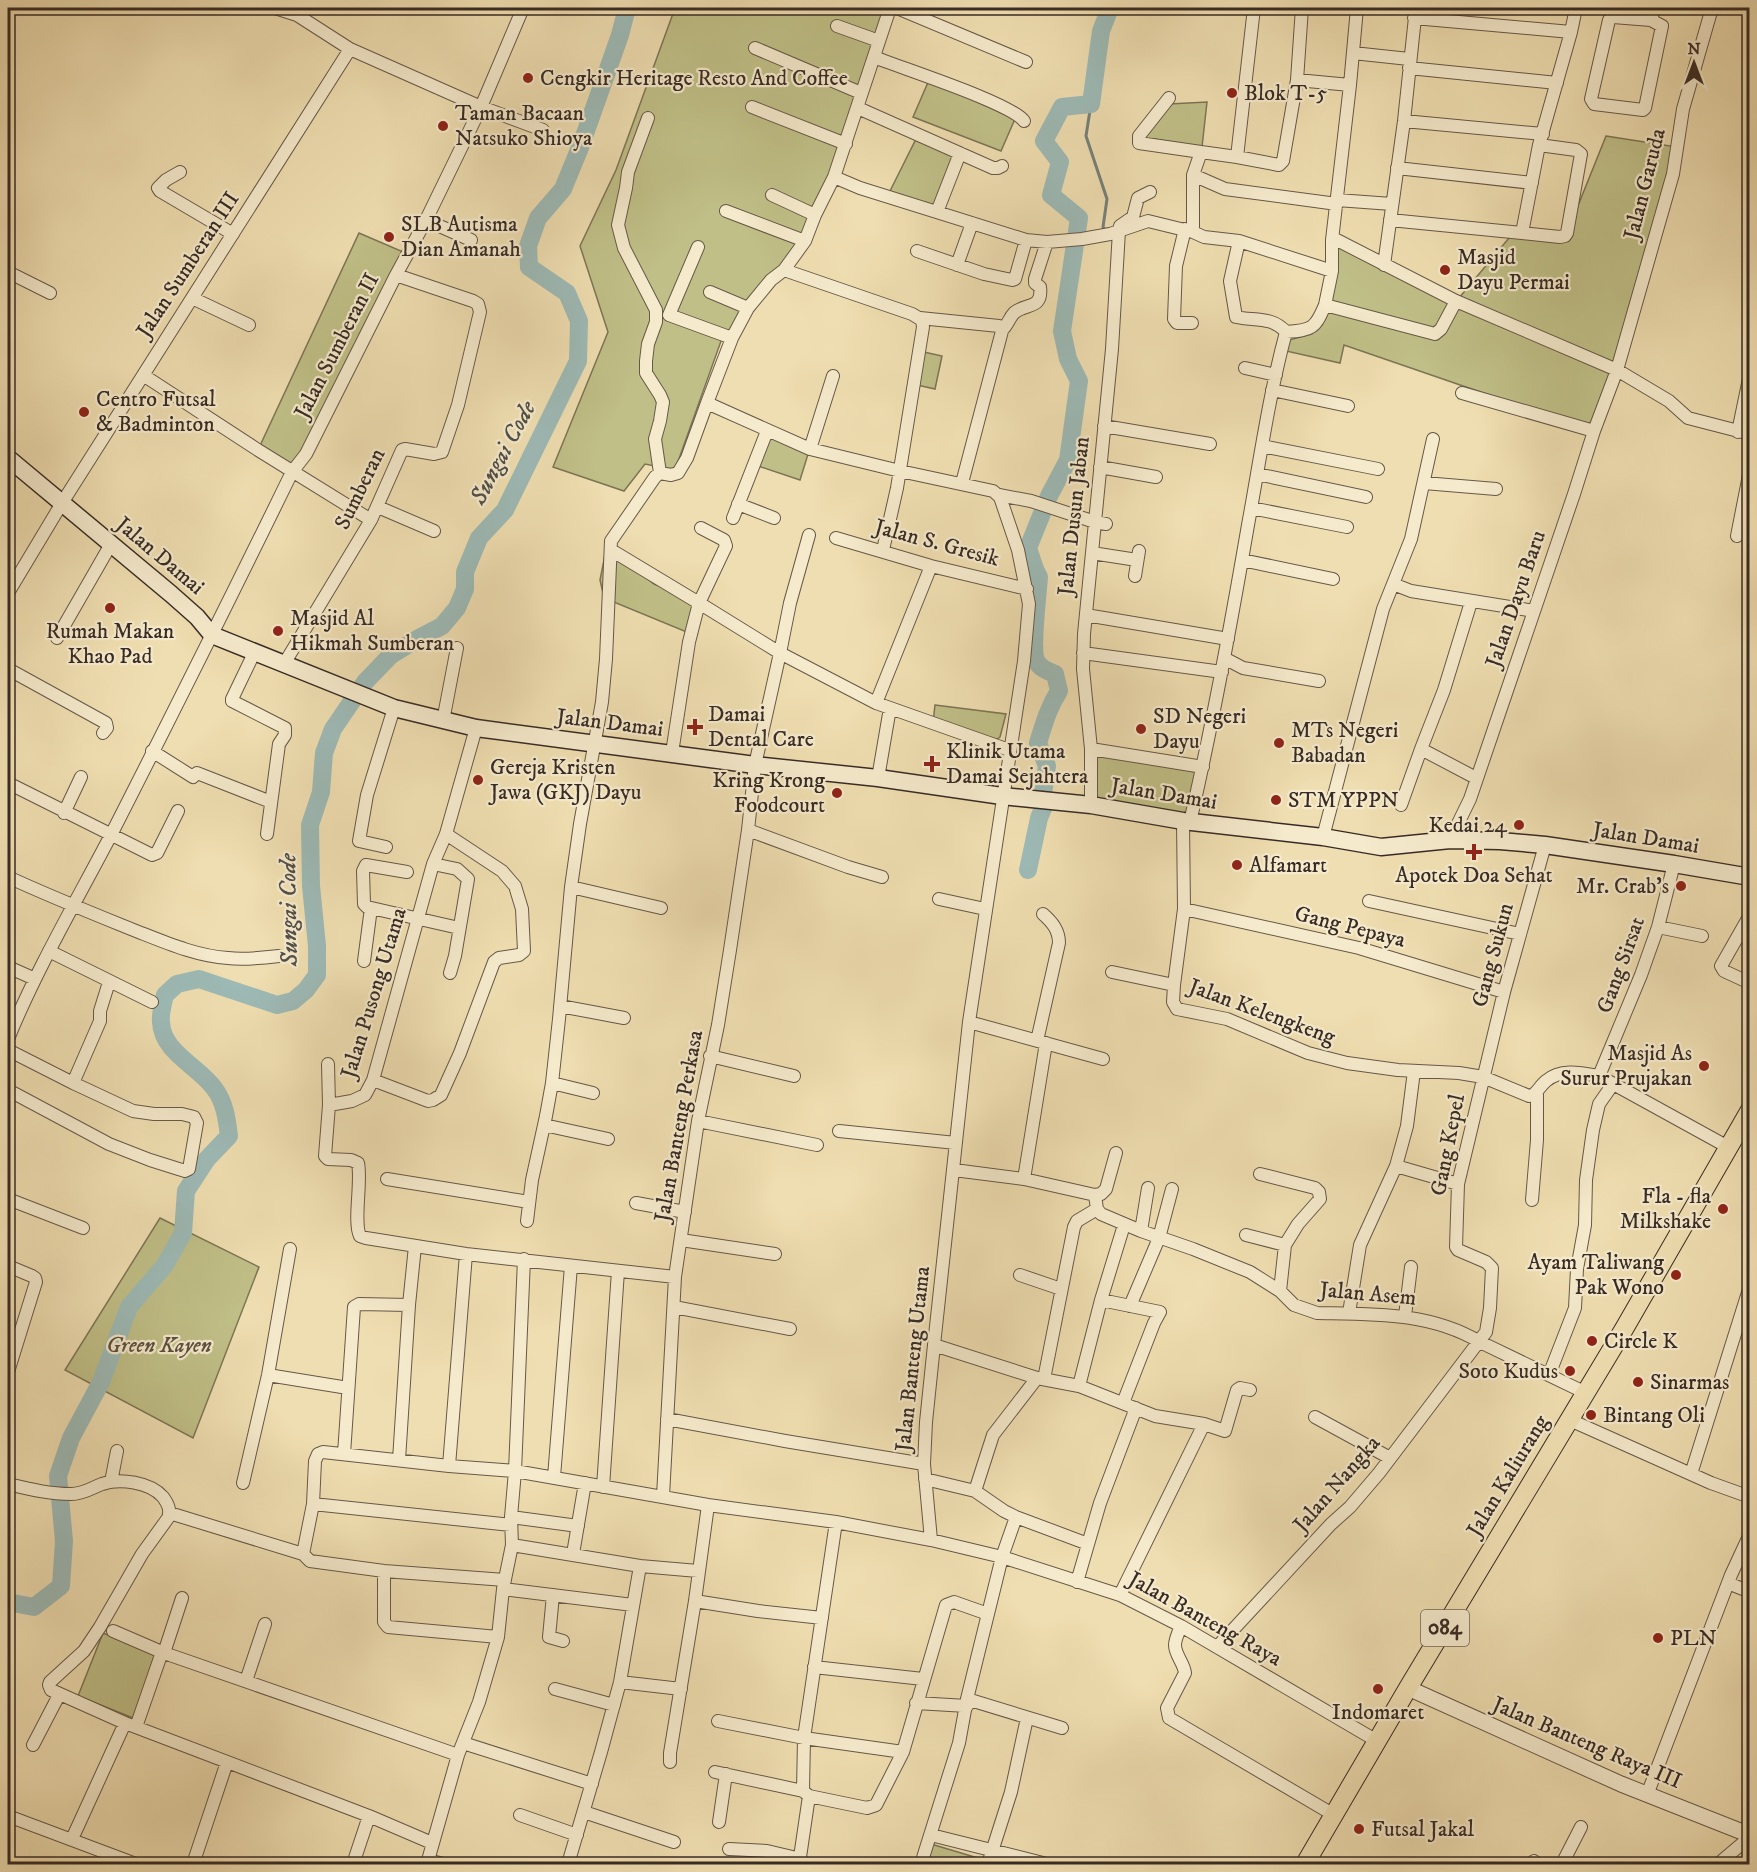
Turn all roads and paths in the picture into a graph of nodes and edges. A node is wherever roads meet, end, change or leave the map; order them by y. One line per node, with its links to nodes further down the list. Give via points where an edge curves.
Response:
1 (275, 8): 10 (street)
2 (523, 8): 27 (street, Jalan Sumberan II)
3 (890, 8): 15 (street)
4 (897, 8): 20 (street)
5 (1254, 8): 38 (street)
6 (1302, 8): 22 (street)
7 (1357, 8): 18 (street)
8 (1576, 8): 14 (street)
9 (1712, 8): 86 (street, Jalan Garuda, via 1683,109 1673,174)
10 (296, 11): 17 (street)
11 (1415, 13): 14 (street); 21 (street)
12 (1652, 14): 12 (street, via 1609,20 1591,95 1594,104 1640,111 1645,108 1662,28)
13 (837, 26): 15 (street)
14 (1571, 32): 23 (street)
15 (879, 41): 19 (street)
16 (755, 48): 25 (street)
17 (350, 49): 27 (street); 58 (street, Jalan Sumberan III)
18 (1353, 53): 21 (street); 24 (street)
19 (874, 57): 25 (street); 31 (street, via 979,97 1016,113)
20 (1026, 62)
21 (1409, 63): 23 (street); 32 (street)
22 (1297, 80): 24 (street); 38 (street, via 1283,161 1279,165)
23 (1557, 83): 34 (street)
24 (1350, 85): 47 (street)
25 (861, 93): 29 (street)
26 (1169, 98): 36 (street, via 1139,136 1139,143)
27 (481, 107): 33 (street); 52 (street, Jalan Sumberan II)
28 (752, 107): 35 (street)
29 (858, 108): 35 (street); 37 (street)
30 (648, 118): 109 (street, via 628,171 618,225 624,248 656,310 646,373 663,402 655,439)
31 (1024, 121)
32 (1404, 121): 34 (street); 40 (street)
33 (543, 130)
34 (1541, 139): 44 (street); 57 (street, via 1581,154 1567,233 1560,237)
35 (846, 144): 43 (street)
36 (1201, 152): 38 (street); 42 (street)
37 (960, 153): 39 (street, via 993,168); 50 (street)
38 (1237, 157)
39 (1002, 166)
40 (1397, 168): 44 (street); 48 (street)
41 (180, 172): 58 (street, via 160,184 160,191)
42 (1193, 175): 47 (street, via 1225,189); 55 (street)
43 (834, 177): 50 (street); 51 (street)
44 (1532, 183): 57 (street)
45 (1150, 192): 56 (street, via 1138,198 1133,217)
46 (772, 195): 51 (street)
47 (1337, 202): 48 (street); 59 (street)
48 (1392, 204): 53 (street)
49 (726, 211): 62 (street)
50 (937, 212): 54 (street)
51 (815, 215): 62 (street)
52 (426, 220): 60 (street); 72 (street, Jalan Sumberan II)
53 (1390, 220): 57 (street); 68 (street)
54 (972, 223): 61 (street); 67 (street)
55 (1189, 230): 56 (street, via 1148,221); 63 (street, via 1204,237); 80 (street, via 1176,266 1174,319 1177,323)
56 (1119, 231): 64 (street); 95 (street, Jalan Dusun Jaban)
57 (1522, 233)
58 (233, 234): 75 (street, Jalan Sumberan III)
59 (1333, 238): 68 (street); 70 (street)
60 (471, 240)
61 (1026, 240): 64 (street); 67 (street, via 1015,279)
62 (805, 241): 69 (street)
63 (1239, 241): 70 (street); 83 (street, via 1230,281 1236,317 1272,322)
64 (1047, 242): 82 (street, via 1035,279 1041,291 1039,299 1014,313)
65 (698, 247): 84 (street, via 669,315)
66 (917, 251): 67 (street)
67 (957, 265)
68 (1384, 265): 76 (street)
69 (784, 270): 78 (street); 79 (street)
70 (1332, 271): 77 (street)
71 (8, 272): 74 (street)
72 (396, 275): 108 (street, Jalan Sumberan II, via 306,454); 119 (street, Sumberan, via 473,301 480,312 445,447 439,454 402,450)
73 (710, 292): 78 (street)
74 (50, 293)
75 (192, 298): 81 (street); 88 (street, Jalan Sumberan III)
76 (1456, 301): 77 (street, via 1435,334); 86 (street)
77 (1325, 305): 83 (street, via 1314,327)
78 (748, 308): 84 (street)
79 (920, 318): 82 (street, via 999,326); 107 (street, via 923,327)
80 (1192, 323)
81 (249, 325)
82 (1002, 330): 112 (street)
83 (1286, 332): 89 (street, Jalan Kelengkeng)
84 (732, 338): 93 (street)
85 (1245, 368): 89 (street)
86 (1617, 370): 97 (street, Jalan Dayu Baru); 98 (street, via 1669,401 1688,418)
87 (1749, 374): 98 (street)
88 (143, 375): 108 (street); 117 (street, Jalan Sumberan III)
89 (1276, 375): 91 (street, Jalan Kelengkeng)
90 (833, 376): 102 (street)
91 (1272, 390): 94 (street); 101 (street, Jalan Kelengkeng)
92 (1462, 393): 97 (street)
93 (707, 403): 96 (street); 109 (street, via 678,473)
94 (1348, 406)
95 (1104, 426): 100 (street); 104 (street, Jalan Dusun Jaban)
96 (767, 431): 102 (street); 118 (street)
97 (1594, 431): 144 (street, Jalan Dayu Baru)
98 (1744, 433)
99 (1433, 439): 113 (street)
100 (1210, 444)
101 (1262, 446): 105 (street); 110 (street, Jalan Kelengkeng)
102 (810, 449): 107 (street)
103 (8, 458): 117 (main road, Jalan Damai)
104 (1100, 467): 111 (street); 124 (street, Jalan Dusun Jaban)
105 (1378, 469)
106 (1749, 470): 129 (street)
107 (900, 471): 112 (street); 133 (street)
108 (292, 472): 123 (street); 146 (street, Jalan Sumberan II)
109 (660, 473): 132 (street, via 615,532)
110 (1257, 474): 116 (street); 120 (street, Jalan Kelengkeng)
111 (1156, 477)
112 (962, 483): 115 (street)
113 (1424, 483): 114 (street); 139 (street, via 1411,538)
114 (1496, 489)
115 (999, 495): 124 (street); 140 (street, Jalan Banteng Utama)
116 (1366, 497)
117 (62, 503): 131 (main road, Jalan Damai); 141 (street, Jalan Sumberan III)
118 (738, 504): 121 (street); 122 (street)
119 (378, 507): 123 (street, Sumberan); 127 (street)
120 (1251, 508): 125 (street); 135 (street, Jalan Kelengkeng)
121 (733, 518)
122 (774, 518)
123 (372, 520): 154 (street, Sumberan)
124 (1099, 523): 134 (street, Jalan Dusun Jaban)
125 (1347, 527)
126 (701, 528): 143 (street, via 724,540 726,546)
127 (434, 531)
128 (809, 535): 151 (street, Jalan Banteng Perkasa)
129 (1737, 536)
130 (836, 538): 133 (street, Jalan S. Gresik)
131 (111, 544): 146 (main road, Jalan Damai); 147 (street)
132 (611, 550): 143 (street); 164 (street, via 606,659)
133 (883, 550): 136 (street, Jalan S. Gresik)
134 (1094, 554): 137 (street, via 1138,555); 145 (street, Jalan Dusun Jaban)
135 (1242, 560): 138 (street); 148 (street, Jalan Kelengkeng)
136 (931, 566): 140 (street, Jalan S. Gresik); 158 (street)
137 (1135, 576)
138 (1333, 579)
139 (1393, 584): 142 (street); 187 (street)
140 (1027, 589): 167 (street, Jalan Banteng Utama, via 1024,661)
141 (8, 594)
142 (1471, 602): 144 (street); 165 (street)
143 (699, 603): 151 (street); 169 (street)
144 (1534, 611): 174 (street, Jalan Dayu Baru)
145 (1088, 616): 148 (street); 152 (street, Jalan Dusun Jaban)
146 (212, 635): 150 (main road, Jalan Damai); 168 (street, Jalan Sumberan II)
147 (57, 638)
148 (1228, 639): 153 (street, Jalan Kelengkeng)
149 (457, 648): 161 (street)
150 (255, 651): 154 (main road, Jalan Damai); 177 (street, via 232,701 285,728)
151 (780, 653): 158 (street); 170 (street, Jalan Banteng Perkasa)
152 (1083, 653): 156 (street); 166 (street, Jalan Dusun Jaban)
153 (1224, 658): 156 (street, Jalan Kelengkeng); 157 (street, via 1243,668)
154 (284, 664): 159 (main road, Jalan Damai)
155 (8, 669): 163 (street, via 106,723)
156 (1222, 672): 171 (street, Jalan Kelengkeng)
157 (1320, 681)
158 (876, 704): 160 (street)
159 (394, 708): 161 (main road, Jalan Damai); 190 (street, via 368,795 359,841)
160 (890, 708): 167 (street); 173 (street)
161 (443, 721): 162 (main road, Jalan Damai)
162 (476, 728): 164 (main road, Jalan Damai); 185 (street, Jalan Pusong Utama)
163 (103, 733)
164 (595, 743): 169 (main road, Jalan Damai); 197 (street)
165 (1421, 748): 174 (street); 179 (street)
166 (1091, 749): 171 (street); 178 (street, Jalan Dusun Jaban)
167 (1009, 750): 176 (street, Jalan Banteng Utama)
168 (152, 751): 177 (street, via 193,777 197,773); 186 (street, Jalan Sumberan II)
169 (672, 753): 170 (main road, Jalan Damai)
170 (755, 765): 173 (main road, Jalan Damai); 183 (street, Jalan Banteng Perkasa)
171 (1203, 767): 182 (street, Jalan Kelengkeng)
172 (81, 777): 181 (street)
173 (878, 778): 176 (main road, Jalan Damai)
174 (1476, 778): 188 (street, Jalan Dayu Baru)
175 (8, 783): 181 (street)
176 (1002, 796): 178 (main road, Jalan Damai); 203 (street, Jalan Banteng Utama)
177 (271, 802): 184 (street)
178 (1091, 805): 182 (main road, Jalan Damai)
179 (1401, 805)
180 (178, 811): 186 (street, via 155,855)
181 (64, 813): 186 (street)
182 (1186, 821): 187 (main road, Jalan Damai); 204 (street, Jalan Kelengkeng)
183 (748, 830): 195 (street); 231 (street, Jalan Banteng Perkasa)
184 (267, 834)
185 (446, 834): 191 (street, Jalan Pusong Utama); 238 (street, via 502,871 515,886 522,909 524,951 494,962 441,1095 428,1101)
186 (110, 835): 200 (street, Jalan Sumberan II)
187 (1323, 837): 188 (main road, Jalan Damai, via 1381,847)
188 (1450, 840): 189 (main road, Jalan Damai)
189 (1545, 845): 192 (main road, Jalan Damai); 210 (street, Gang Sukun)
190 (386, 848)
191 (433, 864): 207 (street, Jalan Pusong Utama); 209 (street, via 458,869 468,879)
192 (1674, 864): 196 (main road, Jalan Damai); 208 (street, Gang Sirsat)
193 (407, 872): 201 (street, via 363,867 364,904)
194 (8, 877): 200 (street)
195 (882, 877)
196 (1749, 877)
197 (571, 887): 202 (street); 224 (street)
198 (939, 899): 203 (street)
199 (1369, 901): 210 (street)
200 (72, 906): 212 (street, Jalan Sumberan II); 213 (street, via 207,955 250,959)
201 (372, 908): 207 (street); 214 (street)
202 (661, 908)
203 (985, 909): 226 (street, Jalan Banteng Utama)
204 (1184, 909): 221 (street, Jalan Kelengkeng); 222 (street, Gang Pepaya, via 1359,948)
205 (1043, 914): 229 (street, via 1053,923 1059,943)
206 (1749, 915): 220 (street, via 1721,967)
207 (419, 918): 209 (street); 238 (street, Jalan Pusong Utama)
208 (1658, 927): 211 (street); 236 (street, Gang Sirsat)
209 (459, 928): 217 (street)
210 (1521, 934): 222 (street, Gang Sukun)
211 (1702, 936)
212 (48, 951): 218 (street, Jalan Sumberan II); 219 (street)
213 (279, 956)
214 (364, 961)
215 (8, 967): 218 (street)
216 (1112, 972): 221 (street)
217 (450, 973)
218 (35, 979): 227 (street, Jalan Sumberan II)
219 (109, 982): 223 (street); 239 (street, via 100,1021)
220 (1749, 983)
221 (1174, 984): 234 (street, Jalan Kelengkeng, via 1173,1002 1177,1009 1227,1019 1308,1053 1372,1068)
222 (1504, 992): 237 (street, Gang Sukun)
223 (152, 1002)
224 (560, 1006): 225 (street); 240 (street)
225 (624, 1018)
226 (969, 1022): 229 (street); 251 (street, Jalan Banteng Utama)
227 (10, 1025): 228 (street, Jalan Sumberan II)
228 (8, 1039)
229 (1041, 1042): 232 (street); 259 (street)
230 (8, 1050): 239 (street)
231 (710, 1056): 235 (street); 247 (street, Jalan Banteng Perkasa)
232 (1103, 1059)
233 (328, 1064): 245 (street)
234 (1414, 1071): 237 (street, Jalan Kelengkeng); 255 (street, via 1407,1126)
235 (794, 1076)
236 (1599, 1076): 241 (street); 243 (street, via 1563,1073 1552,1076)
237 (1483, 1077): 243 (street, Jalan Kelengkeng, via 1529,1096); 260 (street, Gang Kepel)
238 (373, 1080): 245 (street, Jalan Pusong Utama, via 365,1095)
239 (73, 1083): 242 (street, via 133,1111 194,1117 197,1123 189,1169 158,1163 109,1144)
240 (552, 1083): 244 (street); 248 (street)
241 (1613, 1084): 253 (street); 302 (street, via 1599,1104 1593,1130 1575,1308)
242 (8, 1090)
243 (1537, 1091): 265 (street)
244 (594, 1093)
245 (329, 1105): 278 (street, Jalan Pusong Utama, via 325,1156 355,1161 359,1167 358,1233 366,1238)
246 (1749, 1110): 253 (main road, Jalan Kaliurang / 084)
247 (698, 1121): 252 (street); 269 (street, Jalan Banteng Perkasa)
248 (544, 1125): 250 (street); 266 (street)
249 (839, 1131): 251 (street)
250 (608, 1139)
251 (956, 1143): 256 (street, Jalan Banteng Utama)
252 (817, 1145)
253 (1728, 1147): 308 (main road, Jalan Kaliurang / 084)
254 (1116, 1153): 263 (street, via 1104,1192)
255 (1396, 1166): 260 (street); 296 (street, via 1360,1245)
256 (954, 1170): 259 (street); 300 (street, Jalan Banteng Utama)
257 (1260, 1174): 277 (street, via 1319,1192 1320,1199)
258 (387, 1179): 266 (street)
259 (1024, 1179): 263 (street)
260 (1458, 1184): 299 (street, Gang Kepel, via 1456,1247 1492,1268 1490,1308)
261 (1148, 1188): 273 (street)
262 (1172, 1189): 275 (street)
263 (1095, 1195): 268 (street)
264 (8, 1199): 272 (street)
265 (1532, 1200)
266 (529, 1202): 270 (street)
267 (636, 1203): 269 (street)
268 (1098, 1209): 271 (street, Jalan Asem); 290 (street, via 1077,1221)
269 (685, 1212): 276 (street, Jalan Banteng Perkasa)
270 (527, 1221)
271 (1124, 1225): 273 (street, Jalan Asem); 292 (street)
272 (82, 1228)
273 (1141, 1231): 275 (street, Jalan Asem)
274 (1246, 1235): 277 (street)
275 (1159, 1238): 291 (street, Jalan Asem, via 1250,1272); 294 (street)
276 (681, 1240): 281 (street); 288 (street, Jalan Banteng Perkasa)
277 (1285, 1245): 291 (street)
278 (415, 1246): 280 (street); 293 (street)
279 (290, 1249): 303 (street)
280 (466, 1254): 282 (street); 320 (street)
281 (775, 1254)
282 (524, 1259): 284 (street); 321 (street)
283 (8, 1266): 301 (street, via 36,1281)
284 (571, 1266): 286 (street); 323 (street)
285 (1411, 1267): 297 (street)
286 (618, 1271): 288 (street); 329 (street)
287 (1020, 1275): 290 (street)
288 (675, 1277): 295 (street, Jalan Banteng Perkasa)
289 (1749, 1286): 322 (street)
290 (1061, 1290): 304 (street)
291 (1286, 1297): 296 (street, Jalan Asem, via 1317,1313)
292 (1101, 1299): 294 (street); 305 (street)
293 (409, 1305): 306 (street, via 354,1307); 318 (street)
294 (1130, 1306): 309 (street, via 1160,1312)
295 (674, 1307): 298 (street); 312 (street, Jalan Banteng Perkasa)
296 (1349, 1313): 297 (street, Jalan Asem)
297 (1405, 1316): 299 (street, Jalan Asem, via 1463,1332)
298 (790, 1329)
299 (1480, 1342): 302 (street, Jalan Asem); 317 (street, Jalan Nangka)
300 (934, 1345): 304 (street); 319 (street, Jalan Banteng Utama)
301 (8, 1372)
302 (1549, 1375): 308 (street, Jalan Asem)
303 (268, 1376): 306 (street); 327 (street)
304 (1040, 1379): 305 (street); 330 (street, via 993,1435)
305 (1079, 1386): 309 (street)
306 (348, 1388): 316 (street)
307 (1250, 1390): 314 (street, via 1237,1390 1225,1431)
308 (1586, 1393): 313 (main road, Jalan Kaliurang / 084)
309 (1123, 1403): 310 (street)
310 (1136, 1408): 314 (street, via 1155,1416); 342 (street)
311 (1315, 1417): 317 (street)
312 (667, 1419): 319 (street); 331 (street, Jalan Banteng Perkasa)
313 (1570, 1420): 322 (street); 372 (main road, Jalan Kaliurang / 084)
314 (1204, 1424): 355 (street)
315 (117, 1451): 325 (street)
316 (344, 1454): 318 (street); 333 (street, via 318,1454)
317 (1389, 1458): 366 (street, Jalan Nangka, via 1350,1507)
318 (399, 1460): 320 (street)
319 (924, 1464): 324 (street, Jalan Banteng Utama)
320 (449, 1466): 321 (street)
321 (515, 1472): 323 (street); 337 (street)
322 (1691, 1474): 332 (street)
323 (554, 1477): 326 (street)
324 (925, 1479): 330 (street); 341 (street, Jalan Banteng Utama)
325 (111, 1482): 328 (street, via 75,1494 45,1493); 375 (street, via 130,1482 152,1489 166,1502 170,1513 84,1651 50,1682 51,1690)
326 (585, 1482): 329 (street); 339 (street)
327 (243, 1483)
328 (8, 1484)
329 (603, 1487): 331 (street)
330 (975, 1491): 336 (street)
331 (663, 1496): 334 (street)
332 (1749, 1497)
333 (313, 1504): 337 (street); 344 (street)
334 (708, 1504): 338 (street); 349 (street)
335 (176, 1515): 344 (street)
336 (1016, 1517): 342 (street); 346 (street)
337 (511, 1521): 339 (street); 343 (street)
338 (836, 1522): 341 (street); 360 (street)
339 (578, 1526): 345 (street)
340 (1749, 1534): 351 (street)
341 (931, 1540): 346 (street)
342 (1088, 1544): 350 (street)
343 (512, 1545): 345 (street); 352 (street)
344 (303, 1554): 348 (street, via 310,1561)
345 (573, 1554): 347 (street)
346 (1002, 1557): 350 (street, Jalan Banteng Raya); 359 (street)
347 (640, 1566): 349 (street); 358 (street)
348 (384, 1570): 352 (street); 364 (street, via 384,1622 388,1627)
349 (698, 1571): 357 (street)
350 (1077, 1582): 355 (street, Jalan Banteng Raya)
351 (1728, 1583): 353 (street); 393 (street)
352 (504, 1585): 354 (street); 364 (street)
353 (1749, 1592)
354 (553, 1595): 358 (street); 365 (street, via 548,1634)
355 (1120, 1595): 362 (street, Jalan Banteng Raya)
356 (182, 1598): 367 (street)
357 (695, 1601): 360 (street); 374 (street)
358 (633, 1605): 371 (street)
359 (988, 1614): 369 (street, via 954,1602 946,1605); 376 (street)
360 (822, 1618): 368 (street)
361 (265, 1624): 370 (street)
362 (1181, 1626): 366 (street, Jalan Banteng Raya); 396 (street, via 1175,1645 1185,1673 1167,1708 1169,1718)
363 (113, 1631): 367 (street)
364 (498, 1636): 385 (street, via 479,1702)
365 (563, 1641)
366 (1217, 1647): 384 (street, Jalan Banteng Raya)
367 (163, 1653): 370 (street); 381 (street)
368 (814, 1667): 369 (street); 383 (street)
369 (923, 1679): 377 (street)
370 (246, 1681): 388 (street)
371 (620, 1682): 374 (street); 378 (street)
372 (1408, 1688): 384 (main road, Jalan Kaliurang / 084); 393 (street, Jalan Banteng Raya III)
373 (555, 1689): 378 (street)
374 (681, 1689): 390 (street)
375 (59, 1695): 381 (street); 386 (street)
376 (967, 1702): 377 (street); 379 (street); 402 (street)
377 (916, 1703): 387 (street)
378 (614, 1705): 391 (street)
379 (1028, 1718): 382 (street); 408 (street)
380 (718, 1721): 383 (street)
381 (130, 1725): 389 (street); 404 (street)
382 (1062, 1728)
383 (804, 1738): 387 (street); 392 (street)
384 (1377, 1741): 396 (main road, Jalan Kaliurang / 084)
385 (462, 1743): 388 (street); 391 (street)
386 (33, 1745)
387 (903, 1752): 392 (street, via 880,1801 871,1808)
388 (458, 1755): 406 (street)
389 (227, 1762): 398 (street); 413 (street)
390 (670, 1762)
391 (592, 1784): 394 (street)
392 (806, 1793): 399 (street, via 720,1773); 410 (street)
393 (1647, 1795): 403 (street, Jalan Banteng Raya III)
394 (584, 1812): 401 (street); 405 (street)
395 (520, 1815): 401 (street)
396 (1334, 1815): 419 (main road, Jalan Kaliurang / 084)
397 (8, 1816): 404 (street)
398 (369, 1816): 406 (street); 414 (street)
399 (719, 1822)
400 (1581, 1827): 420 (street)
401 (577, 1835): 416 (street)
402 (931, 1835): 408 (street); 417 (street)
403 (1749, 1836): 421 (street)
404 (72, 1839): 412 (street)
405 (674, 1842)
406 (432, 1843): 409 (street)
407 (729, 1849): 410 (street, via 767,1851)
408 (992, 1851): 411 (street); 418 (street)
409 (428, 1862): 415 (street)
410 (800, 1862)
411 (1043, 1863)
412 (130, 1864)
413 (193, 1864)
414 (353, 1864)
415 (443, 1864)
416 (568, 1864)
417 (921, 1864)
418 (988, 1864)
419 (1305, 1864)
420 (1562, 1864)
421 (1718, 1864)

